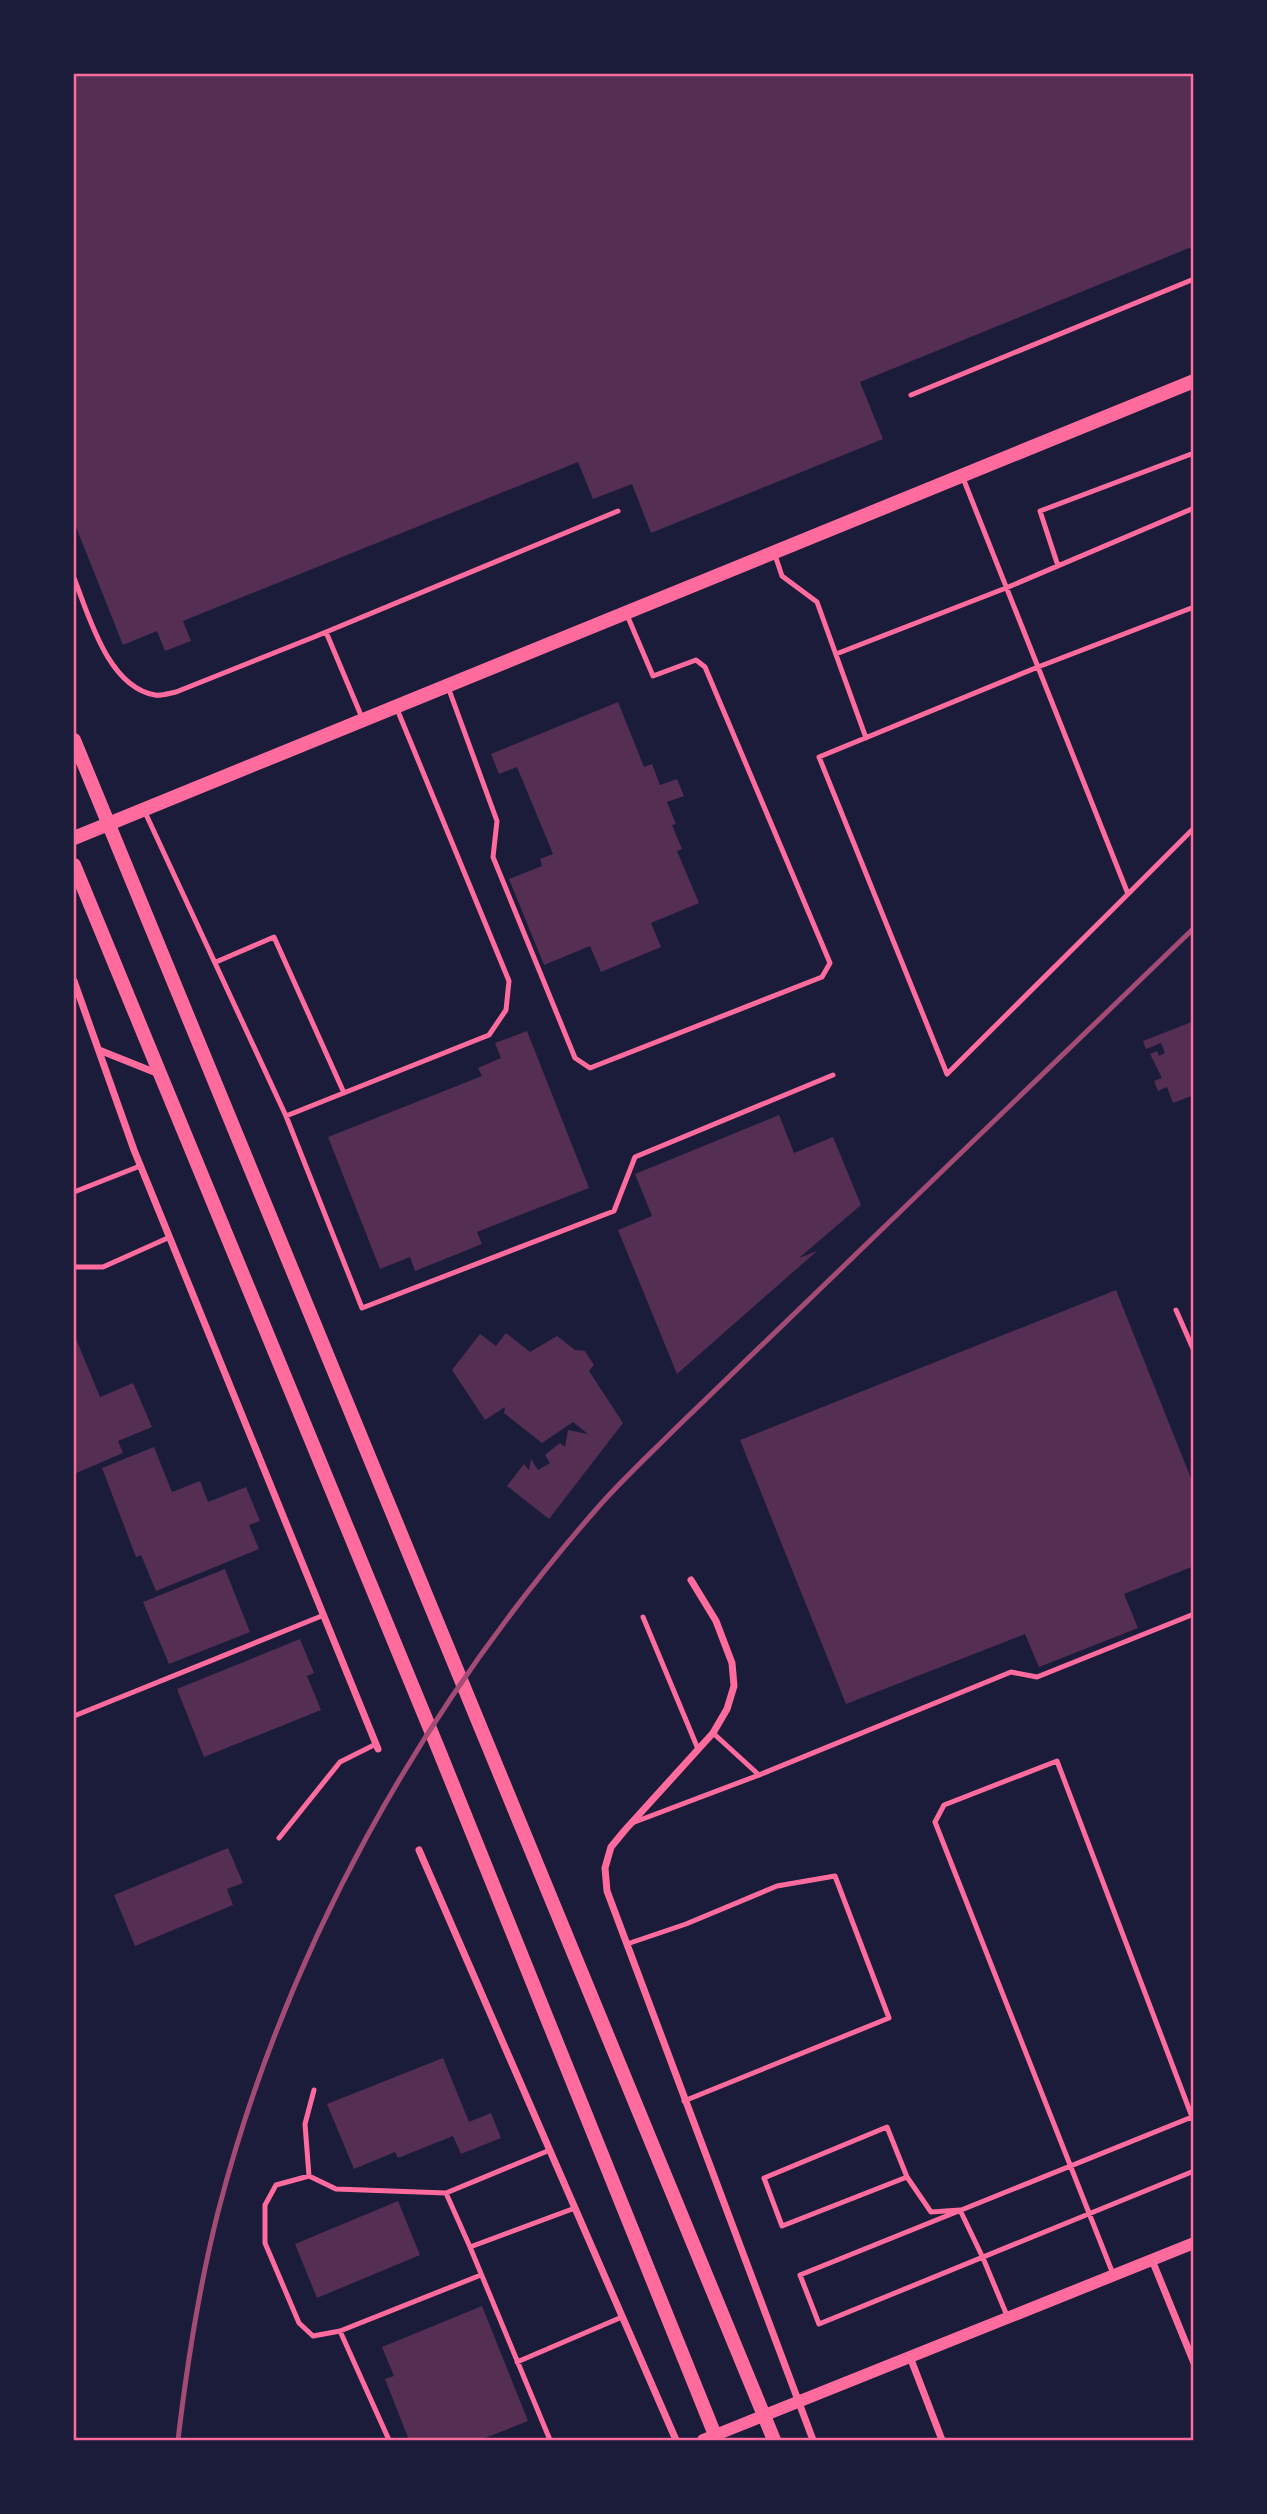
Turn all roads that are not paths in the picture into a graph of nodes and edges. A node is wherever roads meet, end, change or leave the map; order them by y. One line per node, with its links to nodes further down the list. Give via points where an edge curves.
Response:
1 (1194, 279): 3 (lane)
2 (1194, 381): 5 (main road)
3 (911, 395)
4 (1194, 453): 9 (lane, via 1040,511)
5 (962, 475): 8 (main road); 11 (lane)
6 (1194, 508): 9 (lane)
7 (618, 511): 14 (lane)
8 (774, 552): 13 (main road); 15 (lane, via 782,576 817,602)
9 (1058, 566): 11 (lane)
10 (74, 578): 14 (lane, via 115,669 133,685 155,695 176,692)
11 (1006, 588): 15 (lane); 16 (lane)
12 (1194, 607): 16 (lane)
13 (626, 612): 17 (main road); 17 (lane, via 653,676 696,660 705,667 830,963 822,977 590,1069 575,1058 492,857 497,821)
14 (326, 632): 19 (lane)
15 (836, 654): 20 (lane)
16 (1038, 667): 20 (lane); 27 (lane)
17 (447, 685): 18 (main road)
18 (396, 706): 19 (main road); 33 (lane, via 509,981 506,1010 489,1035)
19 (363, 720): 22 (main road)
20 (866, 738): 27 (lane, via 819,757 947,1073)
21 (74, 740): 23 (main road)
22 (143, 809): 23 (main road); 28 (lane)
23 (107, 824): 25 (main road); 79 (main road)
24 (1194, 828): 27 (lane)
25 (74, 838)
26 (74, 865): 31 (main road)
27 (1128, 894)
28 (216, 962): 33 (lane, via 274,937); 34 (lane)
29 (74, 981): 30 (street)
30 (99, 1050): 31 (street); 35 (street)
31 (159, 1074): 80 (main road, via 440,1752)
32 (833, 1075): 34 (lane, via 635,1157 614,1211 362,1308)
33 (344, 1093): 34 (lane)
34 (286, 1116)
35 (140, 1166): 36 (lane); 37 (street)
36 (74, 1192)
37 (170, 1237): 38 (lane, via 103,1267); 43 (street)
38 (74, 1267)
39 (1176, 1310): 40 (lane)
40 (1194, 1351)
41 (691, 1580): 46 (street, via 716,1620 732,1663 734,1686)
42 (1194, 1614): 49 (lane, via 1037,1676 1011,1672)
43 (324, 1615): 45 (lane); 47 (street)
44 (643, 1617): 48 (lane)
45 (74, 1716)
46 (713, 1733): 48 (street); 49 (lane)
47 (377, 1746): 51 (lane, via 340,1762)
48 (698, 1749): 50 (street)
49 (758, 1775): 50 (lane)
50 (629, 1824): 53 (street, via 611,1847 606,1868 607,1891)
51 (279, 1838)
52 (419, 1850): 57 (street)
53 (627, 1944): 55 (street); 55 (lane, via 777,1886 835,1875 889,2018)
54 (314, 2090): 60 (lane, via 305,2124)
55 (684, 2101): 78 (street)
56 (1193, 2119): 58 (lane); 58 (lane, via 1057,1761 944,1805 935,1822)
57 (550, 2150): 62 (lane); 63 (street)
58 (1071, 2165): 64 (lane); 65 (lane)
59 (1194, 2171): 65 (lane)
60 (309, 2176): 62 (lane, via 336,2189); 74 (lane, via 276,2185 265,2205 265,2243 299,2323 313,2336)
61 (907, 2177): 61 (lane, via 887,2127 764,2178 782,2226); 64 (lane, via 931,2212)
62 (446, 2193): 67 (lane)
63 (575, 2208): 67 (lane); 72 (street)
64 (960, 2210): 68 (lane); 68 (lane, via 800,2275 819,2324)
65 (1090, 2215): 68 (lane); 71 (lane)
66 (1194, 2243): 69 (street)
67 (470, 2247): 70 (lane)
68 (983, 2258): 73 (lane)
69 (1152, 2259): 71 (street); 77 (street)
70 (481, 2275): 74 (lane); 76 (lane)
71 (1114, 2275): 73 (street)
72 (622, 2318): 76 (lane); 83 (street)
73 (1007, 2318): 75 (street)
74 (340, 2331): 81 (lane)
75 (909, 2357): 78 (street); 86 (street)
76 (517, 2362): 82 (lane)
77 (1194, 2363)
78 (797, 2402): 79 (street); 85 (street)
79 (765, 2416): 80 (street); 84 (main road)
80 (712, 2439)
81 (388, 2441)
82 (550, 2441)
83 (676, 2441)
84 (774, 2441)
85 (813, 2441)
86 (943, 2441)

